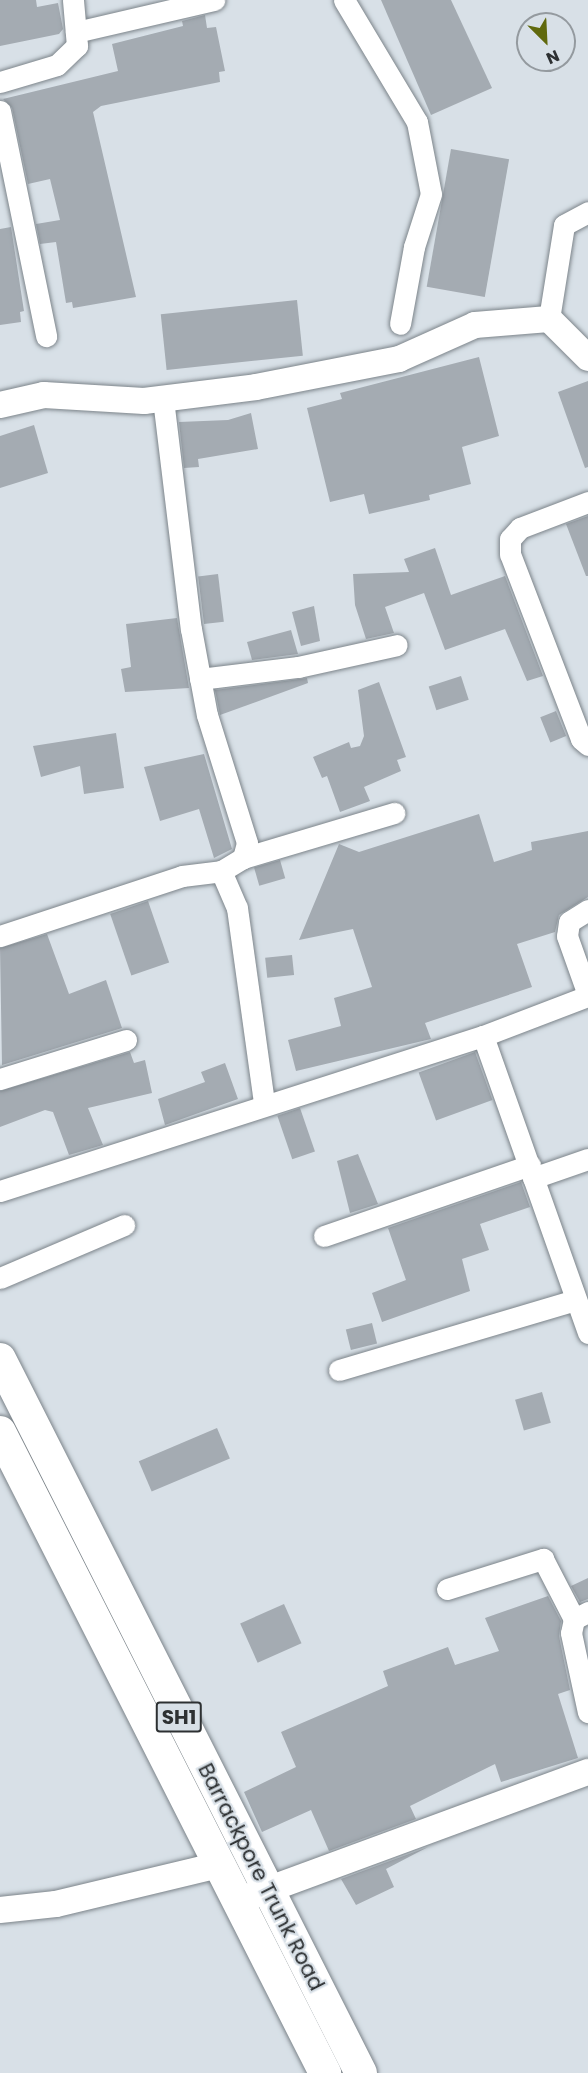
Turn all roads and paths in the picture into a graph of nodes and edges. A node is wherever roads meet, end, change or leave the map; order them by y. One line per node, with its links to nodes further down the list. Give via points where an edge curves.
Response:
1 (73, 0): 4 (street)
2 (214, 0): 4 (street)
3 (344, 0): 9 (street, via 417,122 431,194 414,248)
4 (76, 32): 5 (street, via 77,46 57,65)
5 (0, 82)
6 (0, 111): 10 (street)
7 (588, 212): 8 (street, via 564,225)
8 (549, 319): 11 (street); 12 (street, via 475,325 399,359)
9 (399, 324)
10 (46, 336)
11 (588, 358)
12 (163, 399): 13 (street, via 44,395); 16 (street, via 177,542)
13 (0, 405)
14 (588, 502): 17 (street, via 520,528 510,539 510,554 581,739)
15 (397, 645): 16 (street, via 298,667)
16 (201, 679): 19 (street, via 247,843)
17 (588, 745)
18 (394, 813): 19 (street)
19 (243, 858): 20 (street)
20 (221, 871): 22 (street, via 182,876); 27 (street, via 237,908)
21 (588, 910): 23 (street, via 569,922 567,936)
22 (0, 936)
23 (588, 996): 24 (street)
24 (483, 1036): 27 (street, via 339,1084); 29 (street)
25 (126, 1040): 26 (street)
26 (0, 1079)
27 (264, 1103): 30 (street)
28 (588, 1159): 29 (street)
29 (531, 1172): 32 (street); 34 (street)
30 (0, 1191)
31 (124, 1225): 33 (street)
32 (324, 1236)
33 (0, 1278)
34 (576, 1300): 35 (street); 37 (street)
35 (588, 1333)
36 (0, 1359): 44 (main road, Barrackpore Trunk Road / SH1)
37 (339, 1370)
38 (0, 1432): 43 (main road, Barrackpore Trunk Road / SH1)
39 (447, 1589): 40 (street, via 543,1559)
40 (581, 1615): 41 (street, via 571,1633)
41 (588, 1712)
42 (588, 1773): 44 (street, via 361,1852)
43 (219, 1865): 45 (main road, Barrackpore Trunk Road / SH1); 46 (street, via 89,1897)
44 (267, 1891): 45 (street); 48 (main road, Barrackpore Trunk Road / SH1)
45 (237, 1901): 47 (main road, Barrackpore Trunk Road / SH1)
46 (0, 1910)
47 (325, 2073)
48 (361, 2073)

